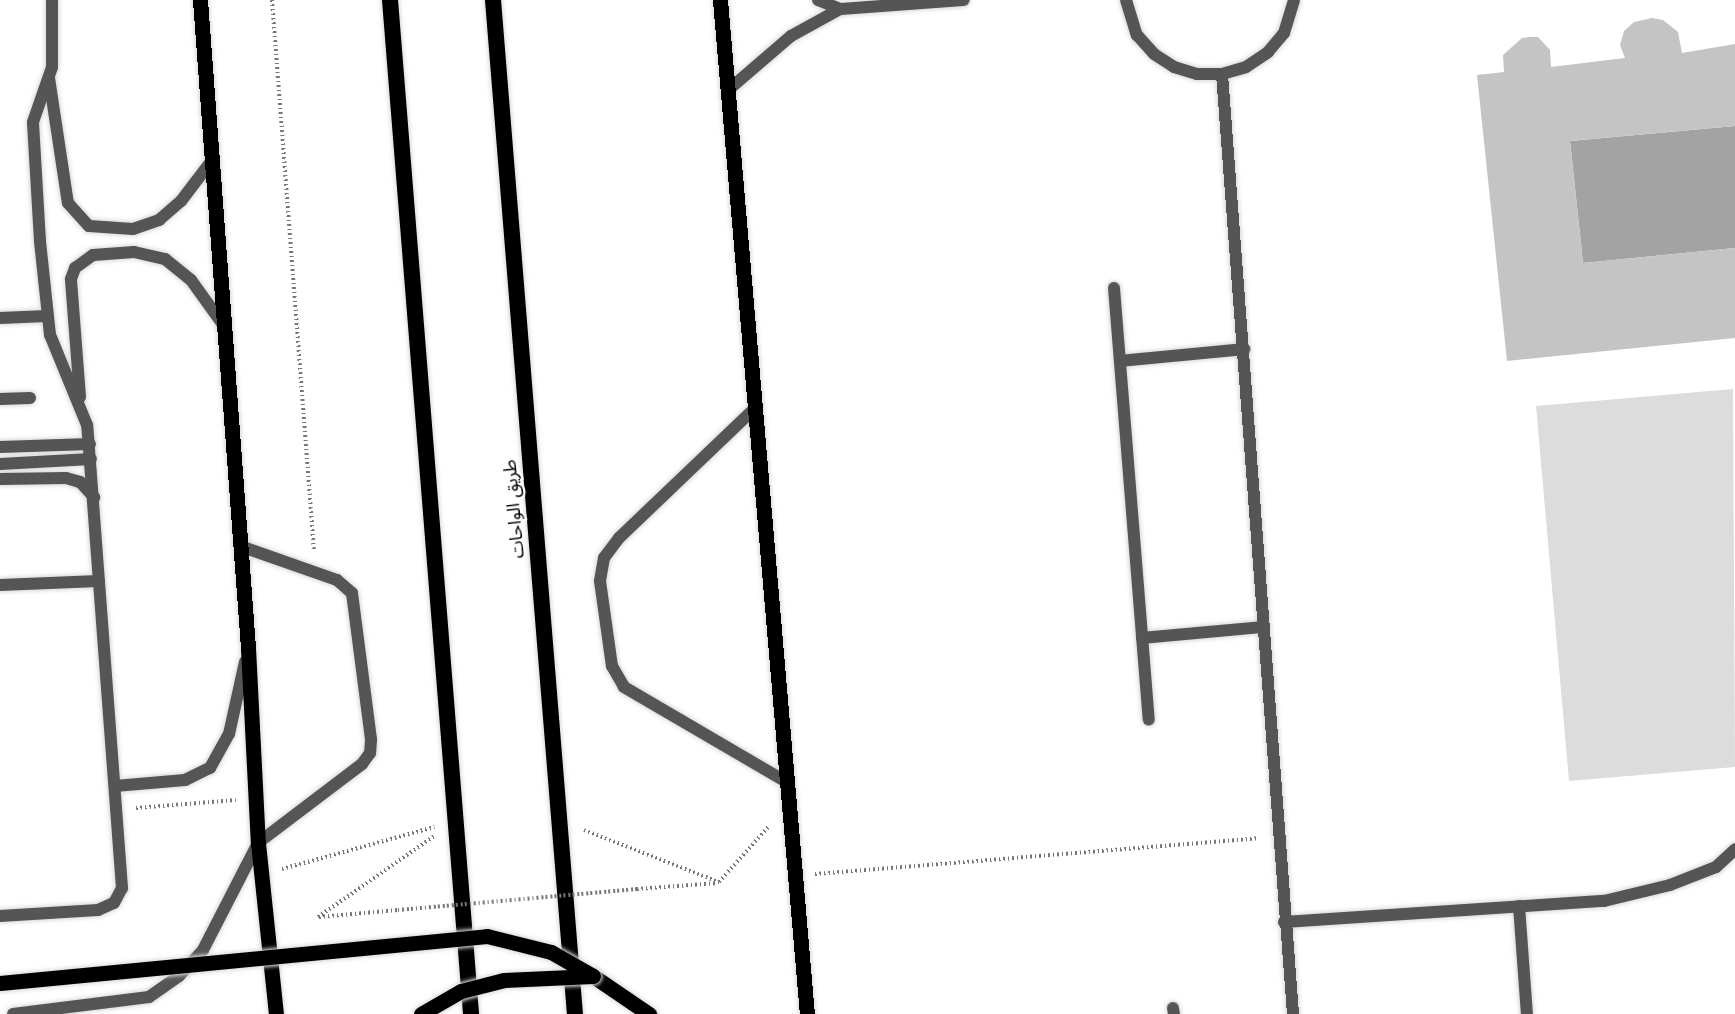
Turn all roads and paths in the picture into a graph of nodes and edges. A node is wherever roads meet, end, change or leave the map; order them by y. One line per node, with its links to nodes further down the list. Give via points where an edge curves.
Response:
1 (52, 0): 13 (street, via 54,56)
2 (200, 0): 15 (main road)
3 (272, 0): 33 (path)
4 (390, 0): 45 (highway)
5 (493, 0): 46 (highway, طريق الواحات)
6 (720, 0): 14 (main road)
7 (818, 0): 11 (street)
8 (964, 0): 11 (street)
9 (1126, 0): 12 (street, via 1137,35 1154,54 1190,72)
10 (1294, 0): 12 (street, via 1284,33 1268,52 1246,67)
11 (840, 9): 14 (street, via 791,36)
12 (1222, 74): 20 (street)
13 (49, 78): 15 (street, via 68,203 89,226 133,229 159,220 181,201); 17 (street, via 36,108 32,136)
14 (727, 91): 25 (main road)
15 (213, 159): 19 (main road)
16 (1114, 288): 21 (street)
17 (47, 315): 18 (street); 24 (street, via 54,351)
18 (0, 318)
19 (225, 327): 24 (street, via 191,280 165,259 134,252 93,255 83,260 71,279 70,291); 32 (main road)
20 (1244, 349): 21 (street); 36 (street)
21 (1120, 361): 37 (street)
22 (30, 398): 23 (street)
23 (0, 399)
24 (81, 404): 26 (street)
25 (754, 409): 40 (main road); 40 (street, via 619,538 604,558 600,581 612,666 624,687)
26 (90, 444): 27 (street); 28 (street)
27 (0, 447)
28 (91, 459): 29 (street); 31 (street)
29 (0, 464)
30 (0, 479): 31 (street, via 66,478 80,482)
31 (94, 497): 34 (street)
32 (240, 546): 33 (street); 38 (main road)
33 (316, 572): 48 (street, via 342,583 355,599 370,753 362,764)
34 (99, 581): 35 (street); 41 (street)
35 (0, 585)
36 (1264, 627): 37 (street); 47 (street)
37 (1142, 638): 39 (street)
38 (248, 648): 41 (street, via 229,734 210,768 186,780); 42 (main road)
39 (1149, 720)
40 (785, 781): 43 (main road)
41 (115, 786): 44 (street)
42 (255, 798): 44 (path); 48 (main road)
43 (787, 805): 51 (main road); 52 (path)
44 (117, 810): 54 (street, via 122,888 114,903 98,910)
45 (456, 821): 50 (path); 52 (path, bridge, via 318,917); 61 (highway)
46 (559, 821): 52 (path); 62 (highway, طريق الواحات)
47 (1278, 836): 51 (path); 55 (street)
48 (258, 843): 50 (main road); 58 (street, via 203,950 172,981 149,997)
49 (1735, 849): 53 (street, via 1716,867 1670,885 1604,901)
50 (261, 875): 59 (main road)
51 (794, 876): 64 (main road)
52 (719, 882)
53 (1519, 906): 55 (street); 66 (street)
54 (0, 916)
55 (1284, 922): 65 (street)
56 (593, 976): 57 (main road, bridge, via 551,952 487,936); 60 (main road, bridge, via 504,980 461,991); 63 (main road)
57 (0, 983)
58 (13, 1014)
59 (276, 1014)
60 (421, 1014)
61 (471, 1014)
62 (575, 1014)
63 (649, 1014)
64 (807, 1014)
65 (1293, 1014)
66 (1527, 1014)

